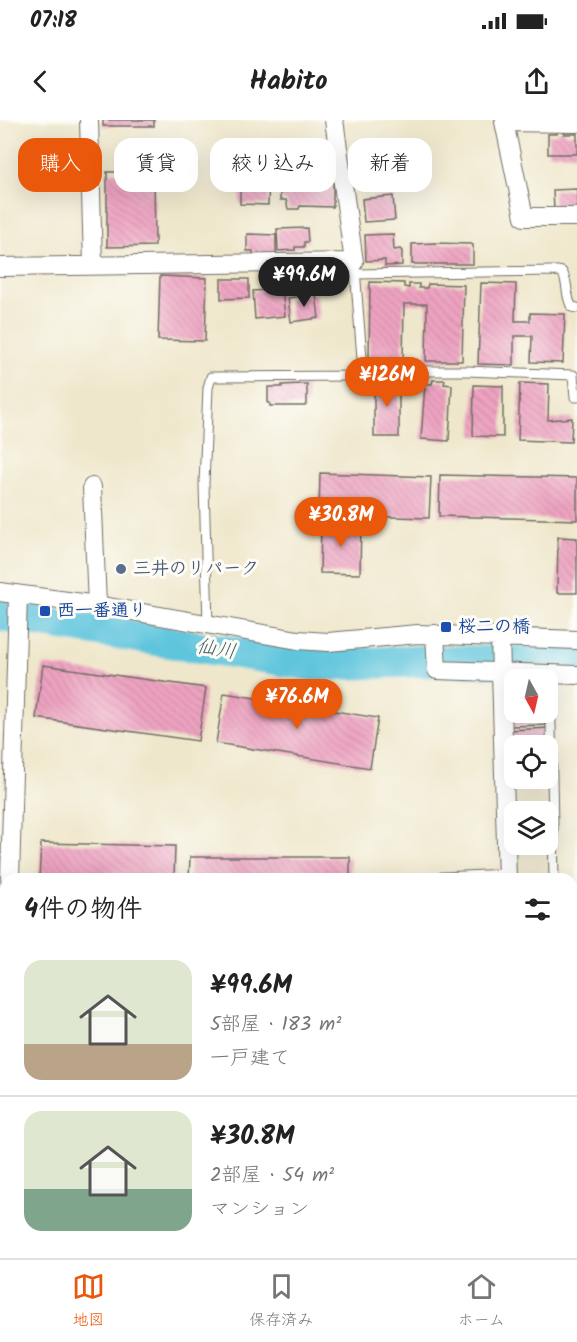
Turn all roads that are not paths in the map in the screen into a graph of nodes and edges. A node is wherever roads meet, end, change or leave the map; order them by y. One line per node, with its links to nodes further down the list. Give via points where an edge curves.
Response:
1 (89, 120): 6 (street)
2 (334, 120): 8 (street)
3 (498, 122): 4 (street); 5 (street, via 524,217)
4 (577, 123)
5 (577, 217)
6 (93, 265): 7 (street); 8 (street)
7 (0, 267)
8 (355, 268): 9 (lane, via 557,271 565,277 569,303); 10 (lane)
9 (577, 308)
10 (363, 371): 11 (lane, via 573,375); 15 (lane, via 352,376 211,377 204,484)
11 (577, 397)
12 (92, 487): 14 (street)
13 (11, 599): 14 (street); 24 (street, via 16,634)
14 (97, 606): 15 (street)
15 (208, 625): 16 (street, via 328,642)
16 (435, 634): 17 (street); 19 (street, via 437,670)
17 (500, 636): 18 (street); 19 (street)
18 (577, 640)
19 (500, 673): 20 (street); 25 (street)
20 (504, 673)
21 (558, 675): 22 (street)
22 (577, 675)
23 (551, 723): 26 (lane)
24 (10, 873)
25 (507, 873)
26 (554, 873)

